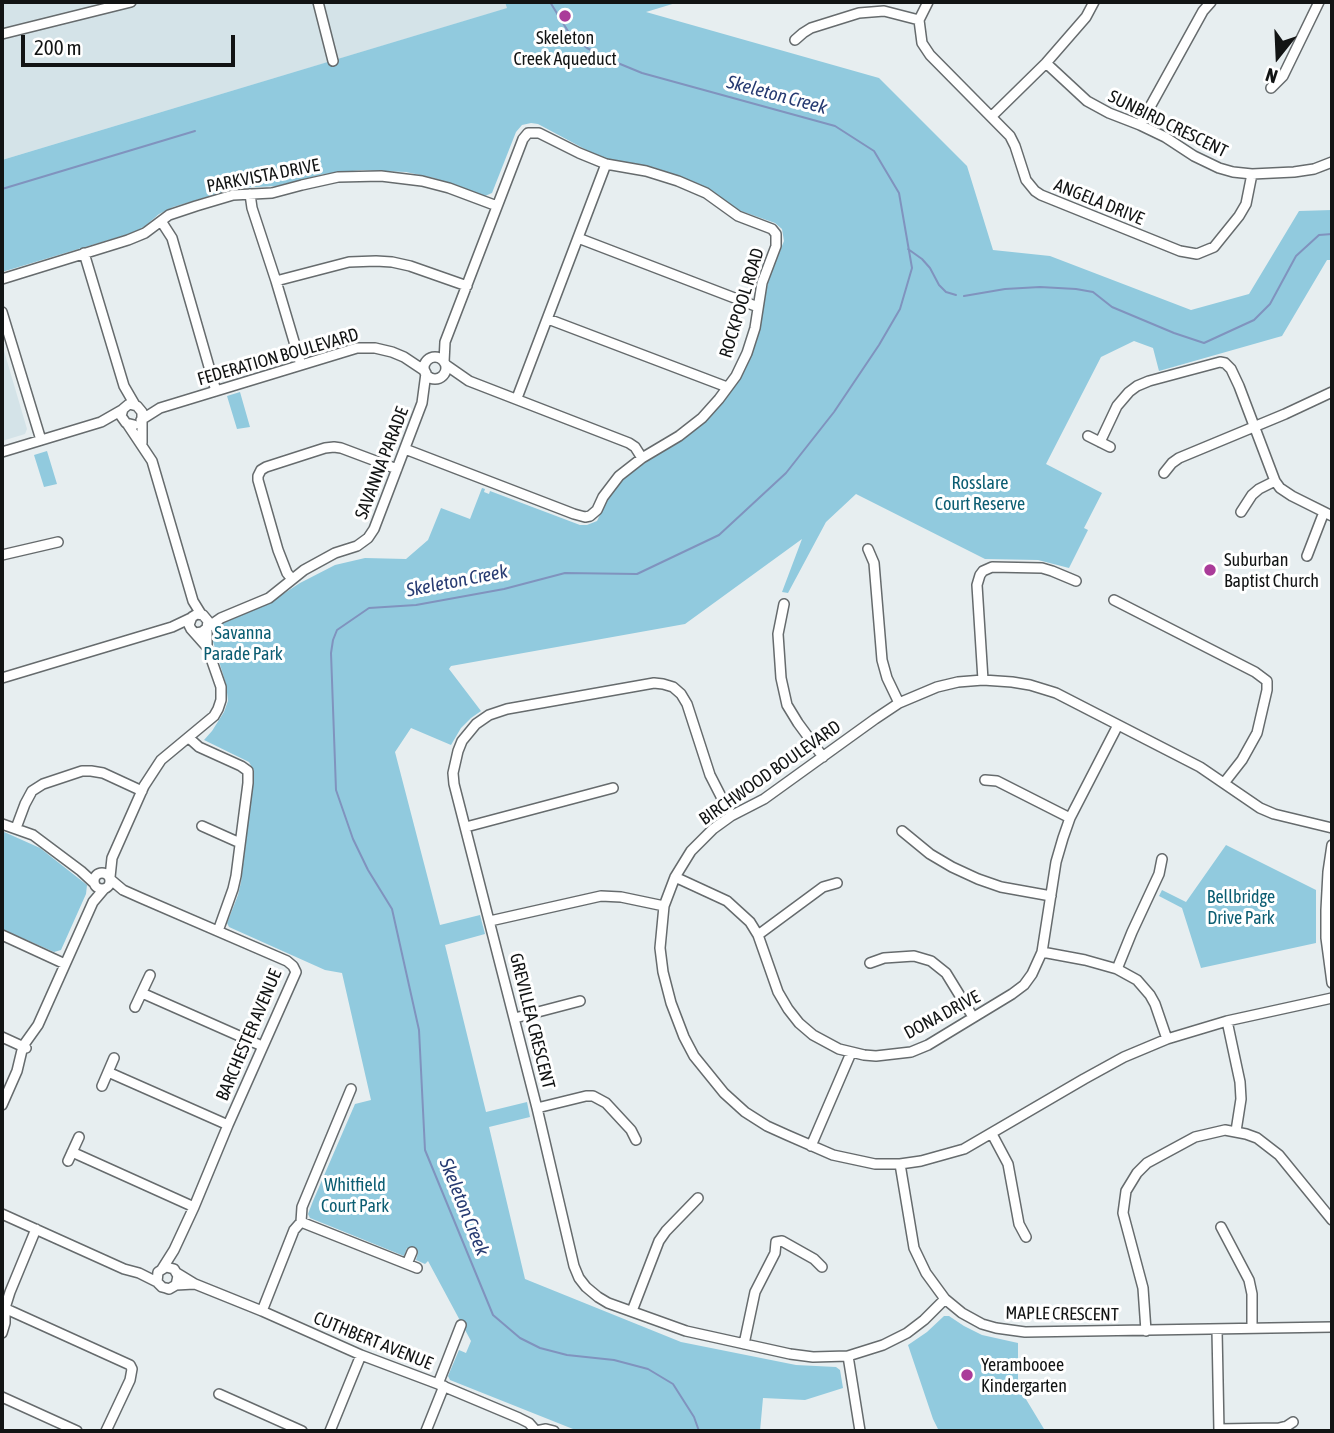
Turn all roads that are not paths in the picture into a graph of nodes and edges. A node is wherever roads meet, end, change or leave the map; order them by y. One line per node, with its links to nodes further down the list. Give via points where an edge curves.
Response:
1 (131, 2): 8 (street)
2 (318, 2): 10 (street)
3 (928, 2): 7 (street)
4 (1094, 2): 11 (street)
5 (1212, 2): 14 (street)
6 (1319, 2): 12 (street, via 1283,76)
7 (919, 20): 9 (street, via 884,11 859,13 811,28); 13 (street, ANGELA DRIVE, via 922,43 930,55)
8 (2, 34)
9 (795, 40)
10 (332, 61)
11 (1046, 63): 13 (street); 14 (street, SUNBIRD CRESCENT, via 1087,102)
12 (1271, 88)
13 (992, 116): 17 (street, ANGELA DRIVE, via 1016,146 1026,180 1035,191 1189,253 1206,251 1222,239 1246,204)
14 (1140, 125): 17 (street, SUNBIRD CRESCENT, via 1207,163)
15 (1332, 162): 17 (street, SUNBIRD CRESCENT, via 1314,169)
16 (606, 163): 19 (street, ROCKPOOL ROAD, via 555,139 530,133 523,139); 21 (street); 26 (street, ROCKPOOL ROAD, via 678,181 738,216 774,230 777,242)
17 (1252, 174)
18 (250, 194): 19 (street, PARKVISTA DRIVE, via 338,177 381,176 438,184); 20 (street, PARKVISTA DRIVE, via 196,206); 24 (street)
19 (498, 206): 25 (street)
20 (161, 222): 22 (street, PARKVISTA DRIVE, via 138,236); 39 (street, via 172,238)
21 (578, 238): 26 (street); 28 (street)
22 (84, 253): 23 (street, PARKVISTA DRIVE); 37 (street)
23 (2, 279)
24 (276, 281): 25 (street, via 349,262 376,261 410,266); 33 (street)
25 (467, 286): 29 (street)
26 (758, 307): 38 (street, ROCKPOOL ROAD, via 747,353)
27 (2, 312): 51 (street)
28 (548, 319): 38 (street); 42 (street)
29 (445, 342): 31 (street); 32 (street)
30 (404, 357): 31 (street, FEDERATION BOULEVARD); 33 (street, FEDERATION BOULEVARD, via 366,347); 34 (street, FEDERATION BOULEVARD)
31 (430, 359): 32 (street); 34 (street)
32 (445, 363): 35 (street); 36 (street)
33 (300, 365): 39 (street, FEDERATION BOULEVARD)
34 (425, 372): 35 (street); 41 (street, SAVANNA PARADE)
35 (440, 378): 36 (street); 41 (street, SAVANNA PARADE)
36 (469, 381): 42 (street)
37 (124, 386): 43 (street); 45 (street)
38 (727, 387): 57 (street, ROCKPOOL ROAD, via 690,428)
39 (216, 391): 44 (street, FEDERATION BOULEVARD)
40 (1332, 392): 49 (street)
41 (424, 397): 55 (street, SAVANNA PARADE)
42 (517, 398): 57 (street, via 625,440)
43 (137, 406): 44 (street, FEDERATION BOULEVARD); 45 (street); 46 (street)
44 (160, 408): 46 (street, FEDERATION BOULEVARD)
45 (123, 409): 47 (street); 48 (street, via 121,416)
46 (141, 420): 48 (street); 53 (street)
47 (101, 422): 48 (street); 51 (street)
48 (127, 424): 53 (street)
49 (1254, 427): 52 (street, via 1231,369 1223,362 1137,386 1117,406); 59 (street, via 1179,457); 60 (street)
50 (1088, 436): 52 (street)
51 (41, 440): 56 (street)
52 (1100, 442): 54 (street)
53 (142, 445): 71 (street, via 152,461)
54 (1110, 447)
55 (405, 449): 57 (street, ROCKPOOL ROAD, via 585,517 597,510 619,475); 58 (street, SAVANNA PARADE)
56 (2, 452)
57 (642, 458)
58 (397, 469): 67 (street, SAVANNA PARADE, via 368,538); 67 (street, via 334,447 261,470 258,480 278,550)
59 (1164, 473)
60 (1275, 481): 61 (street, via 1252,495); 62 (street, via 1285,492)
61 (1241, 512)
62 (1328, 514): 66 (street)
63 (58, 542): 65 (street)
64 (868, 549): 79 (street, via 874,563 882,660)
65 (2, 555)
66 (1307, 556)
67 (292, 579): 72 (street, SAVANNA PARADE, via 269,598)
68 (1076, 581): 78 (street, via 1042,568 992,567 980,575)
69 (1114, 600): 84 (street, via 1270,679 1257,733)
70 (784, 604): 82 (street, via 778,634 787,705)
71 (197, 616): 72 (street, SAVANNA PARADE); 73 (street); 74 (street, via 208,621); 75 (street, via 189,625)
72 (221, 618): 74 (street, SAVANNA PARADE)
73 (172, 627): 75 (street); 77 (street)
74 (208, 627): 75 (street); 76 (street)
75 (193, 632): 76 (street)
76 (208, 647): 81 (street, via 221,700 215,716)
77 (2, 678)
78 (983, 680): 79 (street, BIRCHWOOD BOULEVARD, via 937,687); 80 (street, BIRCHWOOD BOULEVARD, via 1056,693)
79 (899, 703): 82 (street, BIRCHWOOD BOULEVARD)
80 (1118, 725): 84 (street, BIRCHWOOD BOULEVARD); 88 (street, DONA DRIVE)
81 (189, 738): 86 (street, via 160,761); 95 (street, via 247,771)
82 (823, 757): 87 (street, BIRCHWOOD BOULEVARD, via 764,799)
83 (985, 780): 88 (street, via 997,781)
84 (1224, 783): 93 (street, BIRCHWOOD BOULEVARD, via 1274,814)
85 (613, 788): 91 (street)
86 (142, 791): 92 (street, via 103,774 82,771 32,792); 97 (street)
87 (731, 816): 91 (street, GREVILLEA CRESCENT, via 710,775 687,704 673,687 654,684 507,709 476,724 462,741 453,774); 99 (street, BIRCHWOOD BOULEVARD, via 691,851)
88 (1070, 818): 105 (street, DONA DRIVE)
89 (2, 824): 92 (street)
90 (202, 826): 95 (street)
91 (466, 827): 109 (street, GREVILLEA CRESCENT)
92 (16, 828): 100 (street)
93 (1332, 828)
94 (902, 831): 105 (street, via 930,854 978,879)
95 (240, 843): 110 (street, via 233,889)
96 (1332, 845): 108 (street)
97 (112, 858): 100 (street); 101 (street)
98 (1162, 859): 116 (street)
99 (675, 877): 107 (street, BIRCHWOOD BOULEVARD); 112 (street, DONA DRIVE, via 727,901)
100 (96, 878): 101 (street, via 105,873); 103 (street, via 98,888); 106 (street)
101 (110, 878): 103 (street); 104 (street, BARCHESTER AVENUE)
102 (837, 883): 112 (street, via 823,887)
103 (105, 889): 104 (street, BARCHESTER AVENUE); 106 (street)
104 (123, 890): 110 (street, BARCHESTER AVENUE)
105 (1051, 896): 113 (street, DONA DRIVE)
106 (93, 902): 115 (street)
107 (664, 906): 109 (street, via 601,896); 142 (street, BIRCHWOOD BOULEVARD, via 660,929 663,972 694,1056 746,1112)
108 (1329, 910): 118 (street, via 1326,938)
109 (490, 921): 124 (street, GREVILLEA CRESCENT)
110 (218, 931): 128 (street, BARCHESTER AVENUE, via 286,961 296,972)
111 (2, 935): 115 (street)
112 (758, 935): 130 (street, DONA DRIVE, via 778,992 794,1016 813,1035)
113 (1042, 952): 116 (street); 123 (street, DONA DRIVE, via 1024,985)
114 (870, 963): 123 (street, via 914,956 931,961 946,973)
115 (65, 964): 129 (street)
116 (1117, 969): 127 (street, via 1150,995)
117 (150, 975): 119 (street)
118 (1332, 983)
119 (142, 993): 122 (street); 128 (street)
120 (1332, 998): 125 (street, BIRCHWOOD BOULEVARD)
121 (580, 1001): 124 (street)
122 (135, 1007)
123 (973, 1017): 130 (street, DONA DRIVE, via 911,1052)
124 (514, 1018): 136 (street, GREVILLEA CRESCENT)
125 (1227, 1021): 127 (street, BIRCHWOOD BOULEVARD); 138 (street, via 1240,1082)
126 (2, 1037): 129 (street)
127 (1167, 1039): 139 (street, BIRCHWOOD BOULEVARD, via 1124,1057)
128 (262, 1046): 137 (street, BARCHESTER AVENUE)
129 (25, 1047): 135 (street)
130 (851, 1053): 142 (street)
131 (114, 1058): 132 (street)
132 (108, 1072): 133 (street); 137 (street)
133 (102, 1086)
134 (351, 1088): 148 (street, via 302,1207)
135 (2, 1105)
136 (537, 1108): 141 (street, via 593,1096 606,1103); 164 (street, GREVILLEA CRESCENT, via 579,1279 598,1297)
137 (228, 1125): 145 (street, BARCHESTER AVENUE)
138 (1236, 1131): 147 (street, via 1257,1138 1279,1155); 169 (street, via 1195,1137 1147,1163 1126,1191 1124,1213 1143,1288)
139 (992, 1134): 143 (street, BIRCHWOOD BOULEVARD, via 941,1157); 151 (street, via 1008,1164 1019,1224)
140 (79, 1137): 145 (street, via 70,1156)
141 (636, 1140)
142 (811, 1146): 143 (street, BIRCHWOOD BOULEVARD, via 852,1160)
143 (900, 1164): 161 (street, MAPLE CRESCENT, via 914,1248)
144 (698, 1198): 164 (street, via 659,1241)
145 (194, 1207): 152 (street, BARCHESTER AVENUE)
146 (2, 1214): 150 (street)
147 (1332, 1220)
148 (301, 1222): 154 (street); 163 (street)
149 (1221, 1227): 167 (street, via 1250,1280)
150 (36, 1229): 158 (street, via 124,1269); 162 (street)
151 (1026, 1237)
152 (174, 1250): 157 (street, BARCHESTER AVENUE); 158 (street, BARCHESTER AVENUE)
153 (412, 1252): 154 (street)
154 (407, 1264): 156 (street)
155 (822, 1267): 172 (street, via 782,1241 776,1242 755,1292)
156 (417, 1268)
157 (175, 1271): 158 (street, via 170,1267); 159 (street, CUTHBERT AVENUE); 160 (street)
158 (159, 1274): 160 (street, via 159,1285 169,1289)
159 (195, 1284): 160 (street, CUTHBERT AVENUE); 163 (street, CUTHBERT AVENUE)
160 (176, 1285)
161 (945, 1299): 169 (street, MAPLE CRESCENT, via 962,1313 996,1328); 175 (street, GREVILLEA CRESCENT, via 906,1332)
162 (3, 1307): 170 (street); 182 (street, via 130,1365 132,1375)
163 (262, 1311): 174 (street, CUTHBERT AVENUE)
164 (632, 1311): 172 (street, GREVILLEA CRESCENT, via 686,1331)
165 (461, 1325): 171 (street)
166 (1332, 1327): 167 (street, MAPLE CRESCENT)
167 (1252, 1328): 168 (street, MAPLE CRESCENT)
168 (1217, 1330): 169 (street, MAPLE CRESCENT); 180 (street)
169 (1146, 1331)
170 (2, 1333)
171 (456, 1343): 173 (street); 176 (street)
172 (744, 1344): 175 (street, GREVILLEA CRESCENT, via 813,1357)
173 (467, 1347)
174 (361, 1355): 176 (street, CUTHBERT AVENUE); 184 (street)
175 (848, 1356): 188 (street)
176 (441, 1385): 185 (street); 186 (street, CUTHBERT AVENUE, via 529,1423)
177 (219, 1394): 183 (street)
178 (2, 1397): 181 (street)
179 (1293, 1422): 180 (street, via 1279,1428)
180 (1219, 1430)
181 (77, 1431)
182 (106, 1431)
183 (302, 1431)
184 (330, 1431)
185 (426, 1431)
186 (536, 1431): 187 (street)
187 (554, 1431)
188 (860, 1431)

